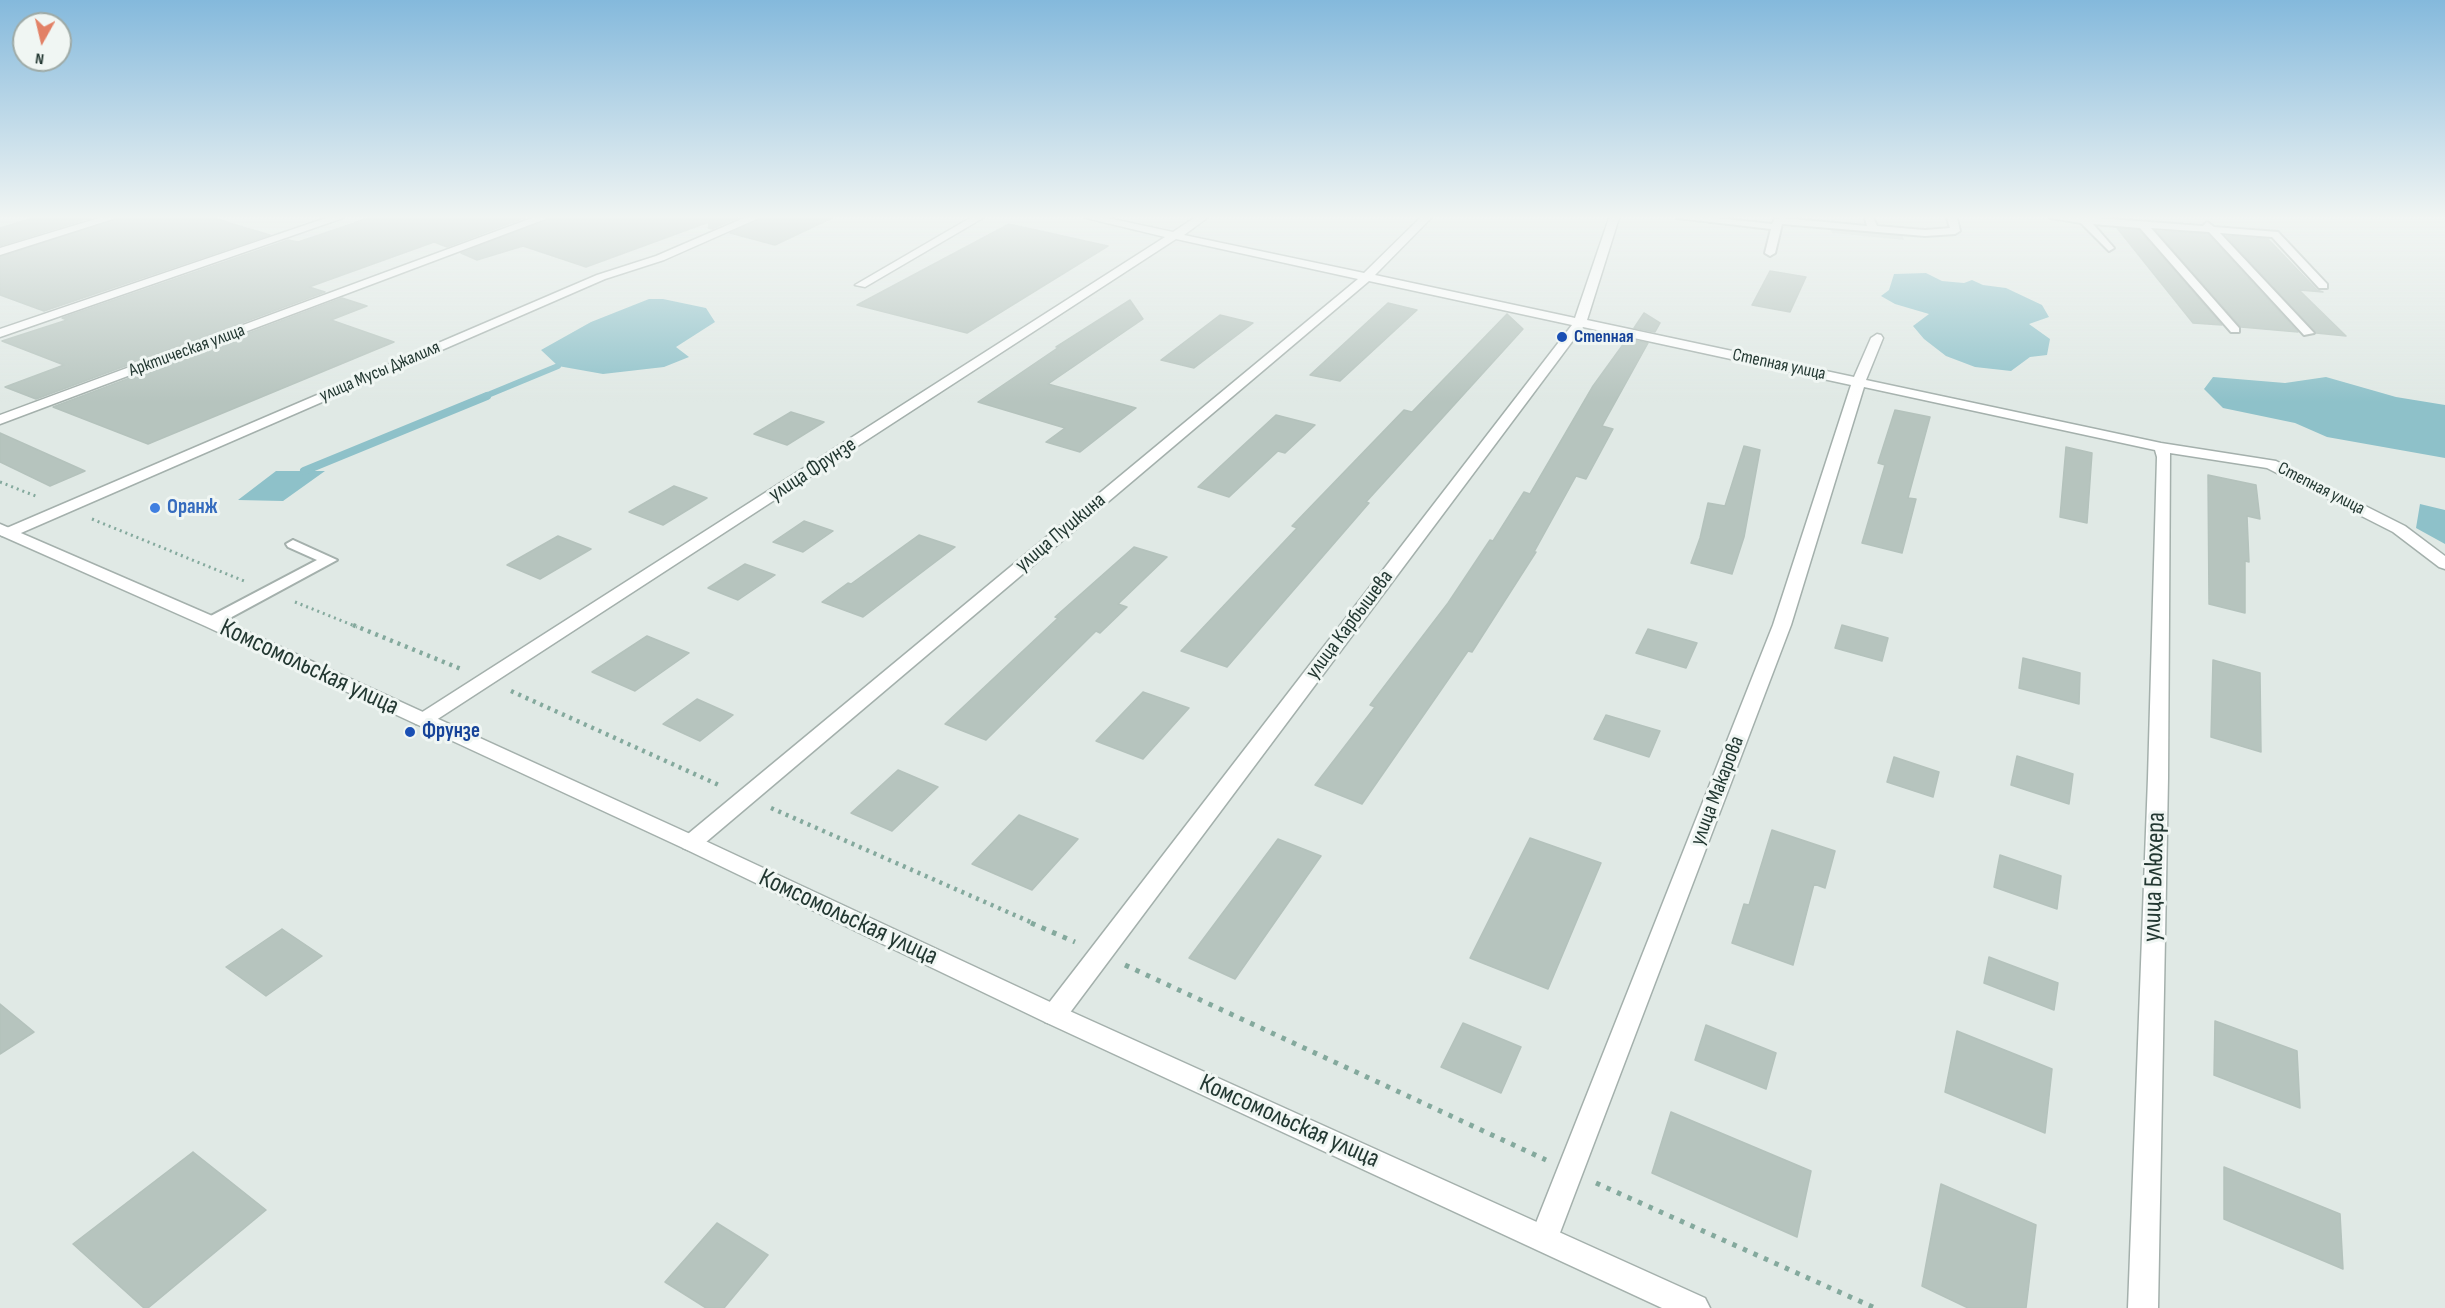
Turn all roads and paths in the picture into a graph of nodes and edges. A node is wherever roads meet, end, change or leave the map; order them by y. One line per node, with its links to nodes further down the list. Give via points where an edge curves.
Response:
1 (159, 279): 16 (street)
2 (379, 279): 20 (street, Арктическая улица)
3 (596, 279): 23 (street, улица Мусы Джалиля)
4 (871, 279): 12 (street)
5 (1111, 279): 29 (street, улица Фрунзе)
6 (1364, 279): 31 (street, улица Пушкина)
7 (1382, 279): 14 (street, Степная улица)
8 (1594, 279): 14 (street, улица Карбышева)
9 (2190, 279): 15 (lane)
10 (2258, 279): 17 (lane)
11 (2317, 279): 13 (lane)
12 (861, 285)
13 (2324, 286)
14 (1580, 322): 19 (street, Степная улица); 33 (street, улица Карбышева)
15 (2235, 330)
16 (0, 333)
17 (2308, 333)
18 (1877, 338): 19 (street, улица Макарова)
19 (1859, 382): 21 (street, Степная улица); 35 (street, улица Макарова, via 1782,625)
20 (0, 420)
21 (2161, 447): 26 (street, Степная улица, via 2271,464 2399,529); 39 (street, улица Блюхера, via 2164,457 2158,766)
22 (0, 482): 23 (path)
23 (65, 508): 24 (street, улица Мусы Джалиля); 27 (path)
24 (4, 531): 28 (street, Комсомольская улица)
25 (293, 544): 27 (lane, via 329,560)
26 (2445, 564)
27 (270, 592): 28 (lane); 29 (path)
28 (211, 622): 30 (street, Комсомольская улица)
29 (486, 680): 30 (street, улица Фрунзе); 31 (path)
30 (423, 720): 32 (street, Комсомольская улица)
31 (746, 797): 32 (street, улица Пушкина); 33 (path)
32 (691, 843): 34 (street, Комсомольская улица)
33 (1101, 954): 34 (street, улица Карбышева); 35 (path)
34 (1054, 1015): 36 (street, Комсомольская улица)
35 (1570, 1171): 36 (street, улица Макарова); 38 (path)
36 (1544, 1238): 37 (street, Комсомольская улица)
37 (1695, 1308)
38 (1875, 1308)
39 (2143, 1308)

